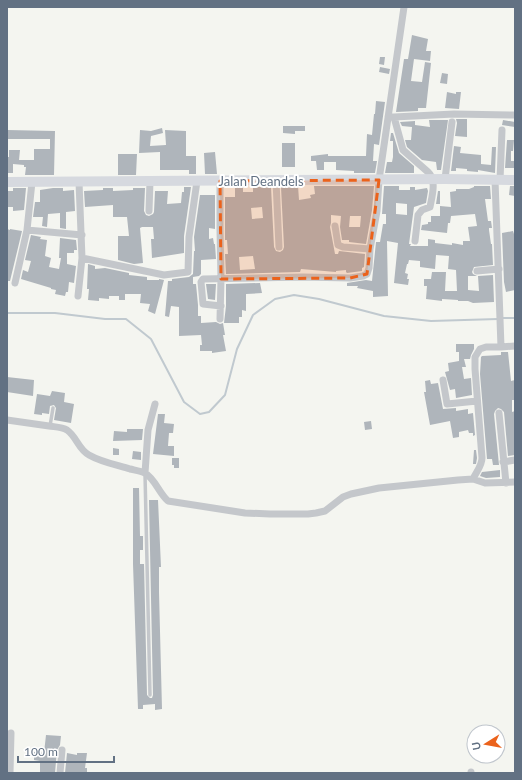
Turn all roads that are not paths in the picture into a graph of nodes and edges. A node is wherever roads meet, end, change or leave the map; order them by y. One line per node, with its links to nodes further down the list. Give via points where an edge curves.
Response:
1 (404, 7): 3 (street)
2 (515, 115): 3 (street)
3 (391, 117): 7 (street); 8 (street, via 403,150 432,175)
4 (452, 122): 6 (street)
5 (502, 130): 9 (street)
6 (445, 179): 8 (street, Jalan Deandels); 9 (street, Jalan Deandels)
7 (379, 180): 8 (street, Jalan Deandels); 14 (street, Jalan Deandels); 24 (street, via 377,211)
8 (434, 180): 22 (street, via 430,207 422,210 417,218)
9 (498, 180): 10 (street, Jalan Deandels); 26 (street)
10 (515, 180)
11 (150, 181): 12 (street, Jalan Deandels); 17 (street, Jalan Deandels); 18 (street)
12 (197, 181): 13 (street, Jalan Deandels); 25 (street, via 189,237 188,272 164,275)
13 (220, 181): 14 (street, Jalan Deandels); 28 (street)
14 (276, 181): 23 (street)
15 (7, 182): 16 (street, Jalan Deandels)
16 (32, 182): 17 (street, Jalan Deandels); 20 (street)
17 (79, 182): 21 (street)
18 (149, 211)
19 (335, 226): 24 (street, via 338,245)
20 (27, 230): 21 (street); 29 (street)
21 (82, 235): 25 (street)
22 (416, 241)
23 (280, 247)
24 (370, 249): 28 (street, via 369,268 363,276)
25 (82, 258): 30 (street)
26 (499, 269): 27 (street); 34 (street)
27 (477, 271)
28 (221, 279): 31 (street); 31 (street, via 205,278 201,282 203,304)
29 (15, 283)
30 (78, 296)
31 (221, 306): 32 (street)
32 (220, 319)
33 (515, 346): 34 (street)
34 (501, 347): 36 (street, via 486,347 477,352)
35 (443, 380): 36 (street, via 447,404)
36 (477, 401): 45 (street, via 482,463)
37 (155, 404): 44 (street, via 148,430)
38 (53, 408): 41 (lane)
39 (499, 413): 43 (street)
40 (7, 420): 41 (street)
41 (50, 426): 44 (street, via 68,431 90,456)
42 (515, 460): 43 (street)
43 (503, 462): 47 (street)
44 (145, 473): 45 (street, via 168,501 245,513 270,514 325,511 343,497 379,488); 48 (lane)
45 (473, 479): 47 (street, via 485,483)
46 (515, 482): 47 (street)
47 (506, 483)
48 (150, 695)
49 (12, 733): 51 (street)
50 (62, 750): 52 (street)
51 (10, 773)
52 (60, 773)

